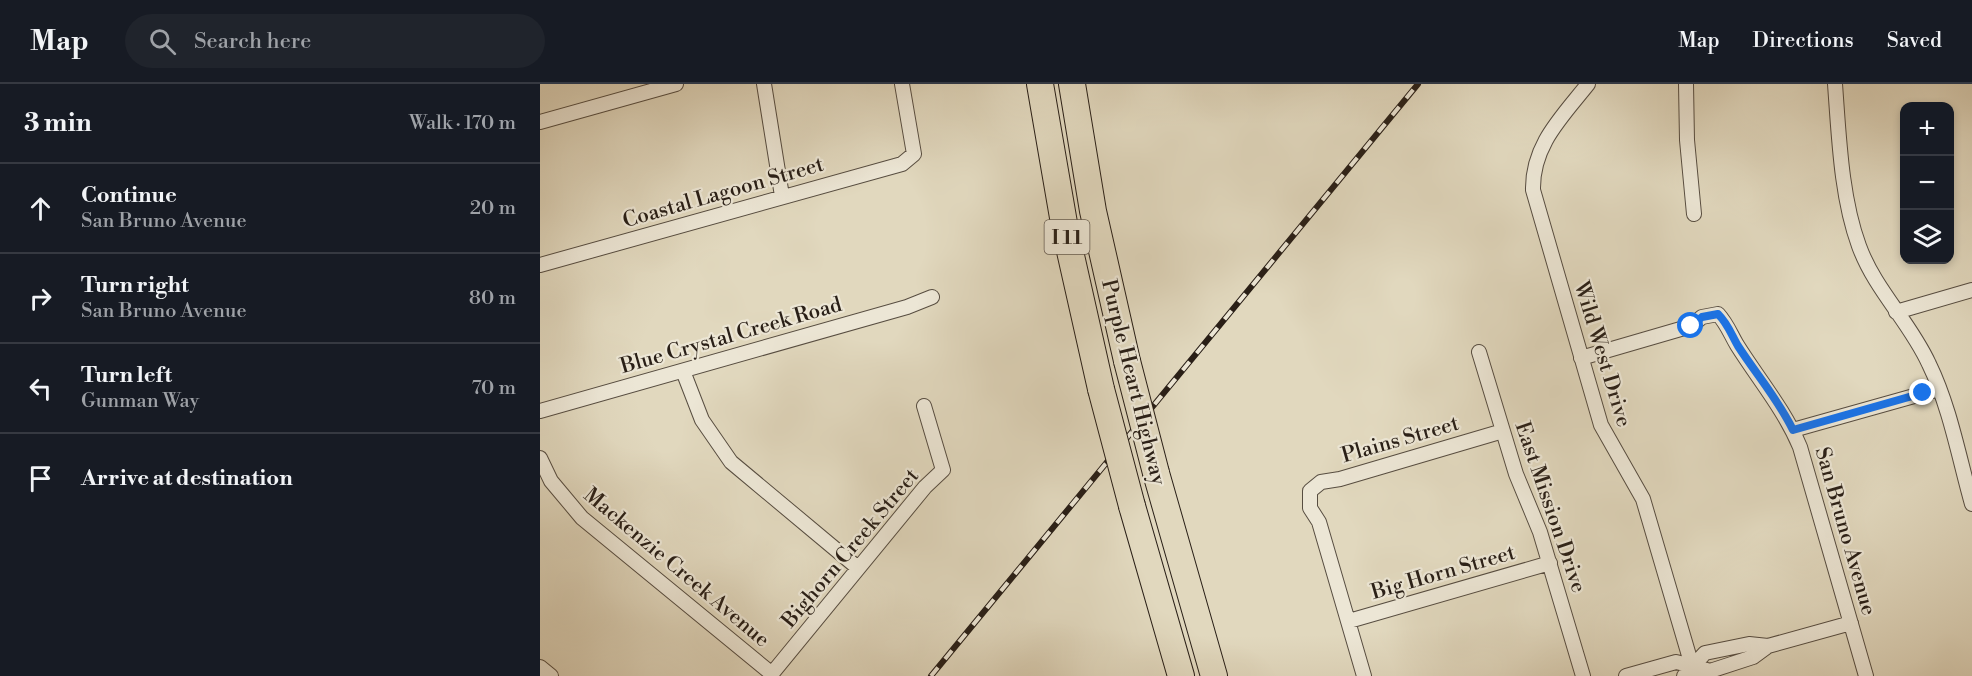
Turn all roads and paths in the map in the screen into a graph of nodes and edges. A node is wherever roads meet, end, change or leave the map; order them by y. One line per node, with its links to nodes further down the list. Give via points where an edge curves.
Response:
1 (676, 84): 9 (street)
2 (764, 84): 10 (street)
3 (902, 84): 10 (street, Coastal Lagoon Street, via 914,154 902,164)
4 (1040, 84): 35 (highway, Purple Heart Highway / I 11, bridge, via 1067,239 1101,389)
5 (1072, 84): 36 (highway, Purple Heart Highway / I 11, bridge, via 1093,211 1127,361)
6 (1588, 84): 17 (street, Wild West Drive, via 1543,140 1533,180 1537,208)
7 (1686, 84): 11 (street)
8 (1835, 84): 15 (street, via 1854,229 1866,264)
9 (540, 122)
10 (782, 196): 12 (street, Coastal Lagoon Street)
11 (1694, 214)
12 (540, 265)
13 (1972, 290): 15 (street)
14 (932, 297): 18 (street, Blue Crystal Creek Road)
15 (1896, 312): 19 (street, via 1923,353)
16 (1479, 352): 23 (street, East Mission Drive)
17 (1581, 358): 22 (street, San Bruno Avenue, via 1691,326 1702,317 1718,314); 32 (street, Wild West Drive, via 1601,425 1635,482 1650,518)
18 (684, 371): 21 (street, Blue Crystal Creek Road); 28 (street, via 702,420 731,462)
19 (1939, 389): 22 (street); 25 (street)
20 (924, 406): 28 (street, Bighorn Creek Street, via 943,471)
21 (540, 411)
22 (1793, 430): 30 (street, San Bruno Avenue)
23 (1503, 431): 27 (street, East Mission Drive); 29 (street, Plains Street, via 1321,482 1310,491 1310,508 1319,522)
24 (540, 458): 33 (street, Mackenzie Creek Avenue, via 551,481 582,518)
25 (1969, 479): 26 (street)
26 (1972, 504)
27 (1550, 563): 29 (street, Big Horn Street); 38 (street, East Mission Drive)
28 (858, 568): 33 (street, Bighorn Creek Street)
29 (1348, 621): 37 (street)
30 (1851, 623): 32 (street, via 1768,646 1753,657 1710,671); 40 (street, San Bruno Avenue)
31 (540, 667): 34 (street)
32 (1691, 673): 39 (street, via 1676,662)
33 (771, 675)
34 (550, 676)
35 (1181, 676)
36 (1214, 676)
37 (1364, 676)
38 (1583, 676)
39 (1626, 676)
40 (1866, 676)

